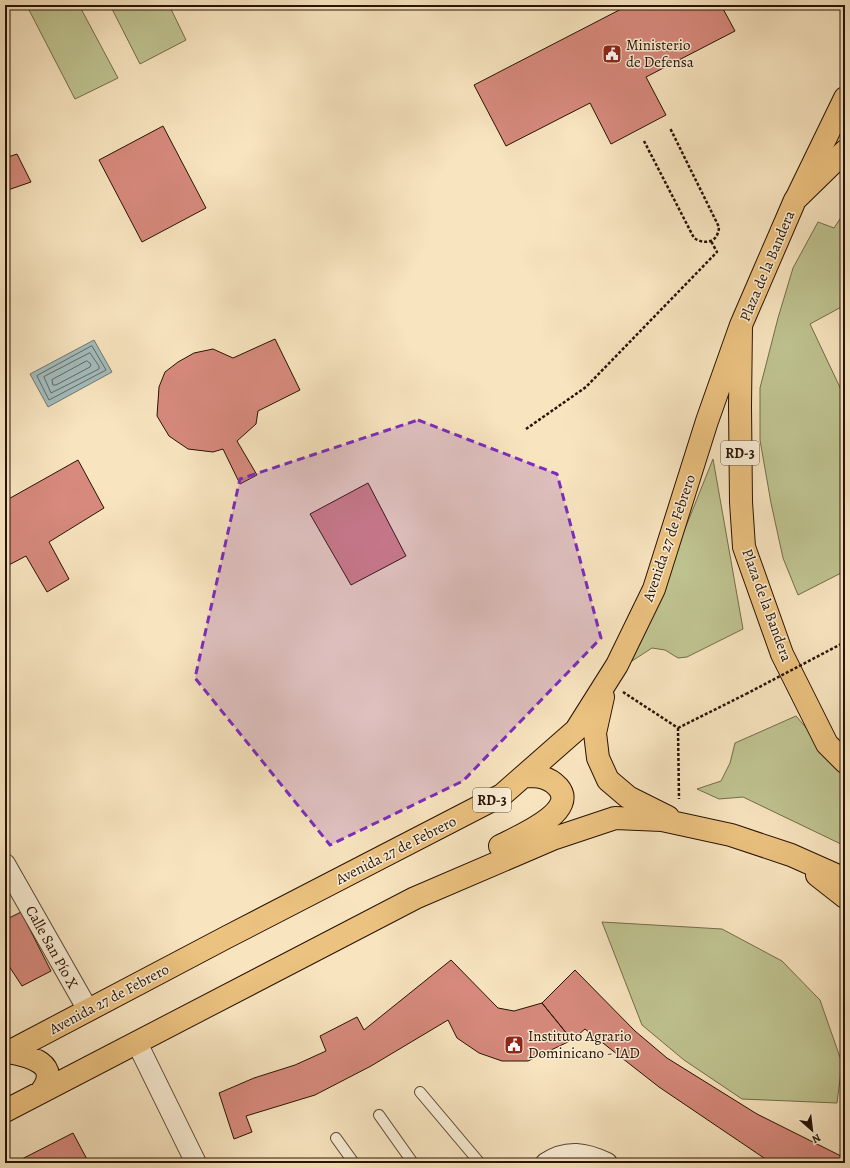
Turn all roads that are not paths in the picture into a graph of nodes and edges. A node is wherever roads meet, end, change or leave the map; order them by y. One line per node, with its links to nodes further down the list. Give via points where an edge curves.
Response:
1 (845, 98): 3 (main road)
2 (845, 152): 3 (main road, Plaza de la Bandera / RD-3)
3 (795, 200): 4 (main road, Plaza de la Bandera / RD-3)
4 (742, 325): 5 (main road, Avenida 27 de Febrero / RD-3, via 707,421 654,589); 6 (main road, Plaza de la Bandera / RD-3, via 741,502 744,547 782,654 827,744)
5 (606, 682): 7 (main road, Avenida 27 de Febrero / RD-3, via 576,730); 8 (main road, via 595,733 598,758 608,780 628,797)
6 (845, 762)
7 (524, 776): 12 (main road, via 539,776 552,781 562,798 559,809 533,830 467,862); 14 (main road, Avenida 27 de Febrero / RD-3, via 502,795)
8 (680, 824): 9 (main road, via 731,835); 12 (main road, via 662,820 615,818 555,838)
9 (791, 855): 11 (main road); 13 (main road)
10 (5, 864): 14 (street, Calle San Pío X)
11 (845, 879)
12 (450, 882): 15 (main road)
13 (845, 897)
14 (88, 1010): 16 (main road, Avenida 27 de Febrero / RD-3)
15 (137, 1043): 17 (main road); 23 (street)
16 (7, 1053): 17 (main road, via 24,1055 44,1066 48,1074 47,1084)
17 (41, 1092): 19 (main road)
18 (420, 1092): 22 (lane)
19 (5, 1111)
20 (379, 1115): 25 (lane)
21 (336, 1138): 24 (lane)
22 (479, 1162)
23 (196, 1163)
24 (354, 1163)
25 (413, 1163)
26 (546, 1163): 27 (street, via 571,1153 590,1155)
27 (607, 1163)

